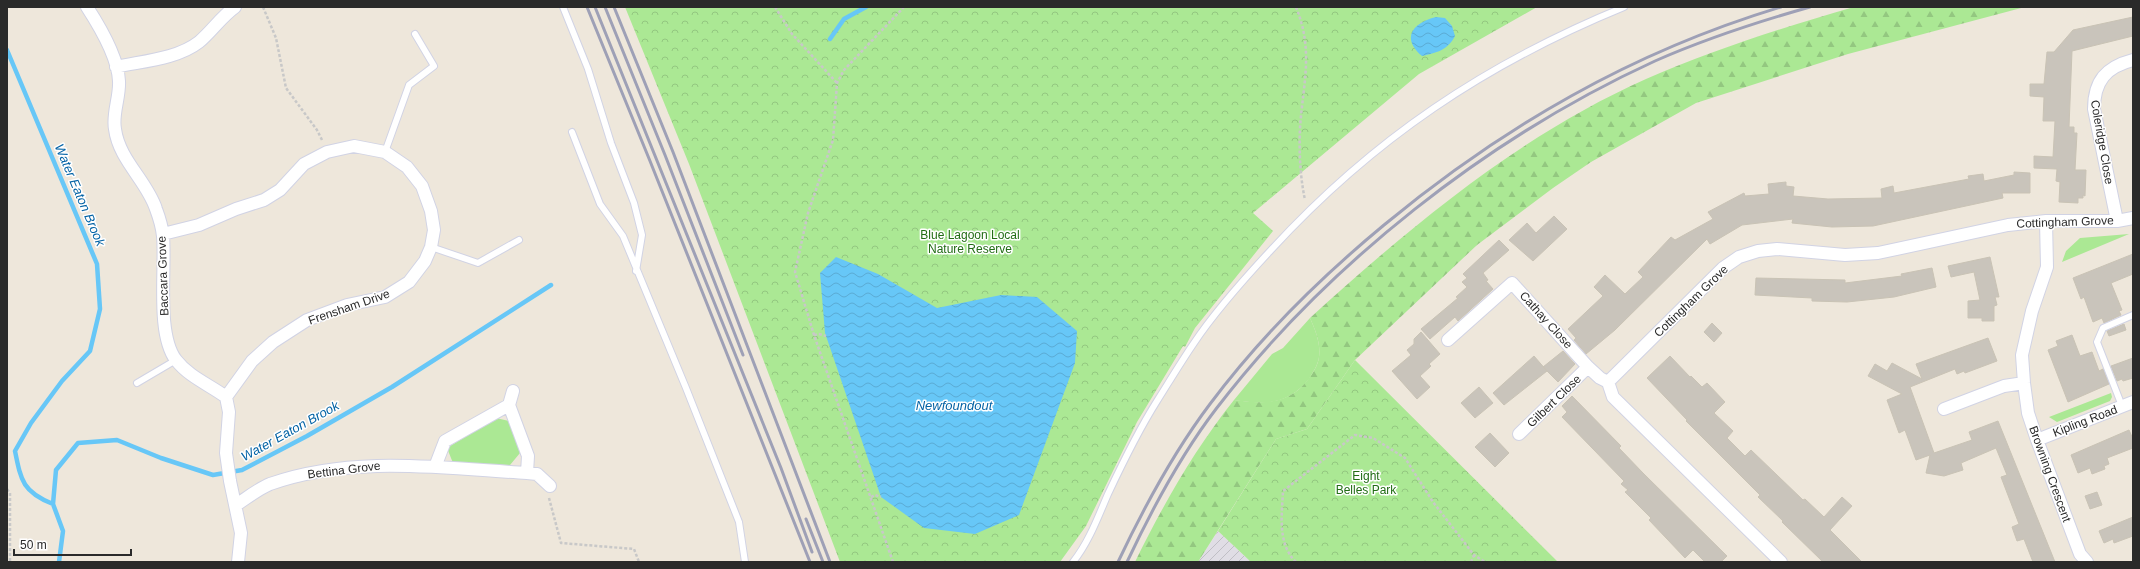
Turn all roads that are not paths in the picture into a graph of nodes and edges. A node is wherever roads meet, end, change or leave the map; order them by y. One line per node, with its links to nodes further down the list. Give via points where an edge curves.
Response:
1 (87, 7): 7 (street, Baccara Grove, via 101,29)
2 (235, 7): 7 (street, via 199,42 179,53)
3 (563, 7): 16 (lane, via 588,69 611,143 634,203 642,235)
4 (1624, 7): 35 (lane, via 1516,56 1442,101 1376,150 1310,208 1251,271 1194,342 1148,416 1122,464)
5 (415, 34): 9 (lane, via 434,66 409,85)
6 (2133, 60): 12 (street, Coleridge Close, via 2111,69 2100,80 2094,94 2094,108)
7 (116, 67): 13 (street, Baccara Grove, via 119,81 114,129 122,152 156,208)
8 (572, 132): 16 (lane, via 600,204 623,236)
9 (385, 152): 13 (street, Frensham Drive, via 354,146 327,152 304,164 280,190 264,200 199,225); 15 (street, Frensham Drive, via 407,167 422,186 431,211 434,230)
10 (2133, 218): 12 (street, Cottingham Grove)
11 (2046, 221): 12 (street, Cottingham Grove); 21 (street, Cottingham Grove, via 2008,225 1878,253 1845,255 1777,249 1745,255 1723,268); 23 (street, Browning Crescent, via 2047,266 2032,310 2022,355)
12 (2117, 221)
13 (162, 234): 19 (street, Baccara Grove, via 166,343)
14 (519, 240): 15 (lane, via 478,263)
15 (431, 247): 25 (street, Frensham Drive, via 425,261 409,282 385,297 347,305 307,320 273,342 252,360)
16 (636, 271): 37 (lane, via 739,522)
17 (2133, 315): 26 (lane, via 2103,328 2097,342)
18 (1448, 340): 20 (street, Cathay Close, via 1512,283)
19 (176, 360): 22 (lane); 25 (street, Baccara Grove, via 194,377)
20 (1588, 367): 21 (street, Cathay Close); 29 (street, Gilbert Close)
21 (1608, 382): 39 (street, via 1613,397)
22 (137, 383)
23 (2024, 383): 28 (street, via 2004,386); 30 (street, Browning Crescent, via 2028,414)
24 (513, 391): 27 (street)
25 (226, 397): 34 (street, via 229,412 226,453)
26 (2128, 404): 30 (street, Kipling Road)
27 (509, 405): 31 (street, via 444,441); 32 (street, via 528,456)
28 (1944, 409)
29 (1519, 434)
30 (2037, 440): 40 (street, Browning Crescent, via 2080,554)
31 (435, 467): 32 (street, Bettina Grove); 34 (street, Bettina Grove, via 384,464 314,472 269,485)
32 (527, 473): 33 (street, Bettina Grove, via 537,474)
33 (550, 486)
34 (236, 505): 36 (street, via 241,533)
35 (1079, 559): 38 (lane)
36 (238, 562)
37 (745, 562)
38 (1073, 562)
39 (1781, 562)
40 (2087, 562)

